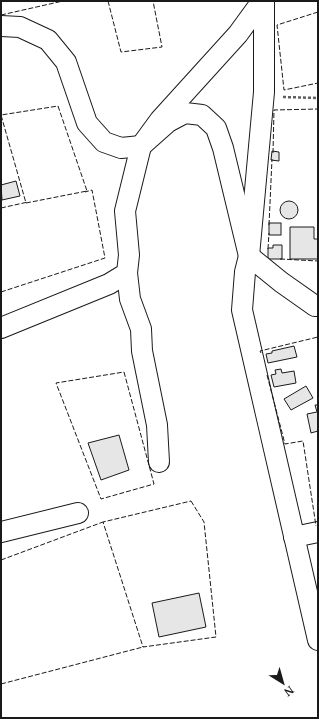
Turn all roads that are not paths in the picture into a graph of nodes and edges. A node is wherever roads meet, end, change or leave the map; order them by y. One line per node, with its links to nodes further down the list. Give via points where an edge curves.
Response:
1 (263, 1): 3 (street, via 238,34 160,120); 4 (street, via 264,92)
2 (1, 26): 3 (street, via 20,27 48,40 66,62 87,123 104,142 122,148)
3 (141, 146): 4 (street, via 168,122 185,113 202,114 216,128); 5 (street, via 125,211 129,255)
4 (249, 256): 6 (street, via 281,282 315,306); 12 (street, via 242,310)
5 (127, 272): 7 (street, via 109,284); 8 (street, via 130,299 141,329 142,351 157,425)
6 (318, 305)
7 (1, 328)
8 (159, 462)
9 (78, 512): 10 (street)
10 (1, 532)
11 (318, 532): 12 (street)
12 (294, 537): 13 (street)
13 (318, 640)

